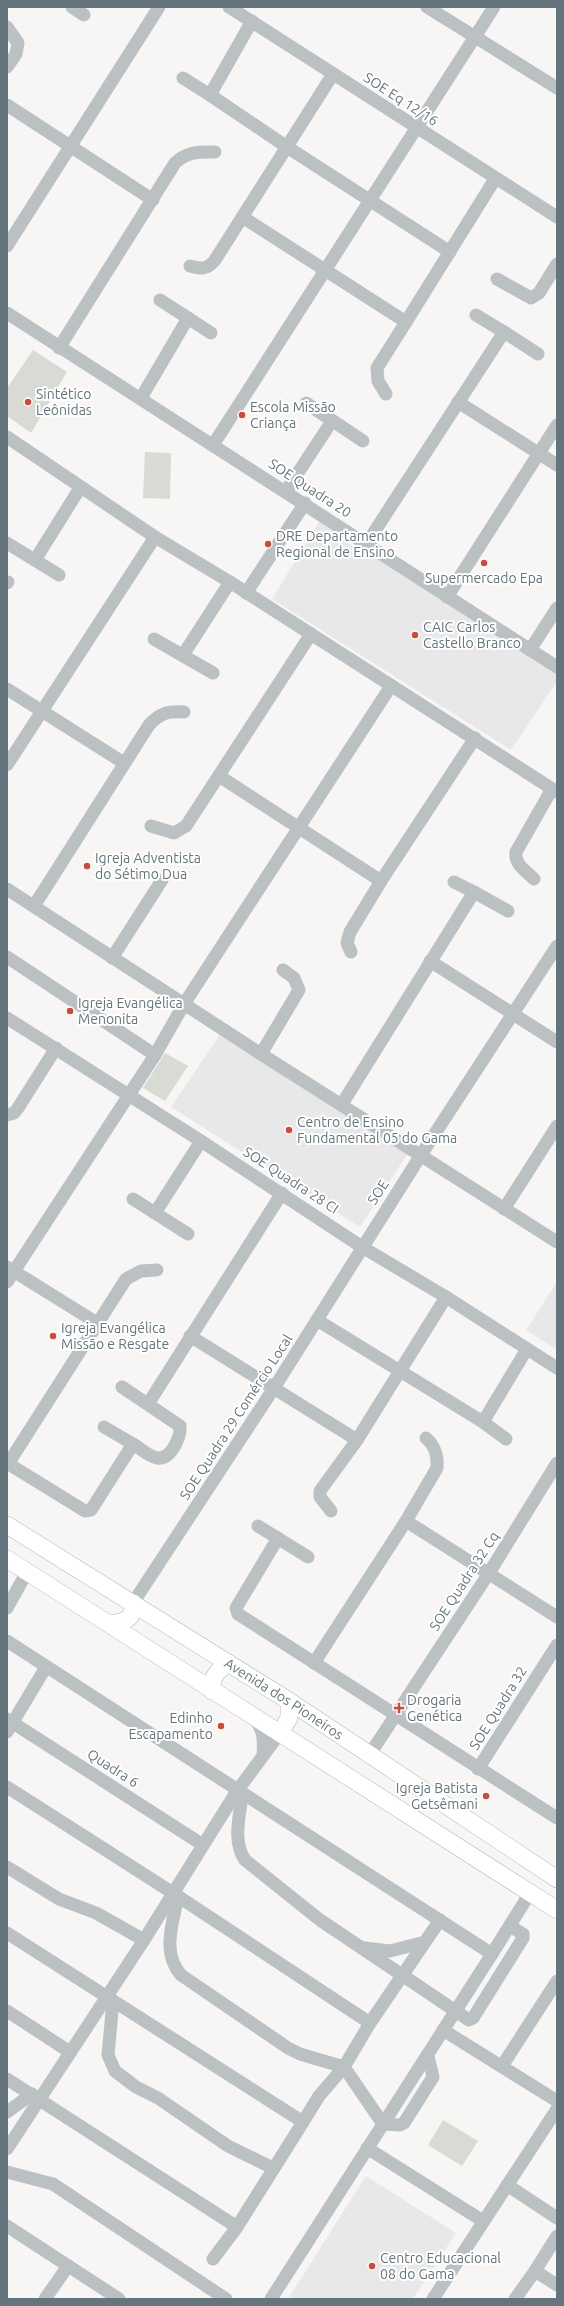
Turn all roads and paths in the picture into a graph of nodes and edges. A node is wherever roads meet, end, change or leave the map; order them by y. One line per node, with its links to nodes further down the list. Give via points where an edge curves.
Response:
1 (72, 7): 6 (street)
2 (159, 7): 17 (street)
3 (229, 7): 7 (street, SOE Eq 12/16)
4 (427, 7): 9 (street)
5 (494, 7): 9 (street)
6 (84, 15)
7 (252, 21): 11 (street, SOE Eq 12/16); 14 (street)
8 (7, 27): 10 (street, via 18,43 18,48)
9 (474, 37): 13 (street); 16 (street)
10 (7, 67)
11 (334, 74): 16 (street, SOE Eq 12/16); 18 (street)
12 (183, 78): 14 (street)
13 (557, 88)
14 (210, 95): 18 (street)
15 (7, 105): 17 (street)
16 (416, 128): 20 (street, SOE Eq 12/16); 22 (street)
17 (70, 146): 21 (street); 25 (street)
18 (287, 147): 22 (street); 24 (street)
19 (215, 152): 21 (street, via 200,152 181,157)
20 (495, 179): 23 (street, SOE Eq 12/16); 26 (street)
21 (153, 200): 38 (street)
22 (369, 201): 26 (street); 29 (street)
23 (557, 217)
24 (244, 218): 28 (street, via 210,267 201,269); 29 (street)
25 (7, 246)
26 (450, 252): 35 (street)
27 (557, 264): 30 (street, via 539,293 531,298)
28 (190, 266)
29 (325, 269): 35 (street); 48 (street)
30 (497, 279)
31 (160, 300): 34 (street)
32 (7, 313): 38 (street, SOE Quadra 20)
33 (476, 315): 36 (street)
34 (188, 318): 37 (street); 41 (street)
35 (406, 322): 40 (street, via 377,368 378,381)
36 (504, 332): 39 (street); 42 (street)
37 (211, 333)
38 (59, 348): 41 (street, SOE Quadra 20)
39 (538, 354)
40 (386, 394)
41 (141, 398): 48 (street, SOE Quadra 20)
42 (458, 402): 49 (street); 56 (street)
43 (306, 403): 44 (street)
44 (332, 421): 47 (street); 52 (street)
45 (557, 425): 49 (street)
46 (7, 437): 51 (street)
47 (363, 441)
48 (213, 445): 52 (street, SOE Quadra 20)
49 (539, 453): 50 (street); 61 (street)
50 (557, 465)
51 (80, 488): 54 (street); 57 (street)
52 (286, 491): 53 (street, SOE Quadra 20)
53 (305, 503): 56 (street, SOE Quadra 20); 60 (street)
54 (155, 537): 59 (street); 71 (street)
55 (7, 543): 57 (street)
56 (367, 543): 61 (street, SOE Quadra 20)
57 (35, 560): 58 (street)
58 (60, 576)
59 (230, 582): 60 (street); 66 (street)
60 (246, 593): 63 (street)
61 (447, 597): 65 (street, SOE Quadra 20)
62 (557, 608): 65 (street)
63 (310, 634): 69 (street); 76 (street)
64 (154, 639): 66 (street)
65 (530, 650): 67 (street, SOE Quadra 20)
66 (182, 655): 68 (street)
67 (557, 667)
68 (213, 673)
69 (391, 686): 73 (street); 79 (street)
70 (7, 689): 71 (street)
71 (41, 711): 74 (street); 75 (street)
72 (184, 712): 74 (street, via 165,712 158,716 149,724)
73 (474, 738): 77 (street); 82 (street)
74 (124, 763): 86 (street)
75 (7, 765)
76 (219, 776): 78 (street, via 186,826 179,832 167,832); 79 (street)
77 (555, 791): 80 (street, via 516,852 516,860)
78 (151, 826)
79 (299, 828): 82 (street); 94 (street)
80 (534, 879)
81 (162, 880): 90 (street)
82 (381, 881): 89 (street, via 350,932 347,943)
83 (454, 882): 85 (street)
84 (7, 889): 86 (street)
85 (474, 892): 87 (street); 92 (street)
86 (34, 906): 90 (street)
87 (508, 910)
88 (557, 946): 95 (street, SOE)
89 (351, 952)
90 (112, 958): 94 (street)
91 (8, 961): 100 (street)
92 (430, 961): 95 (street); 102 (street)
93 (283, 970): 99 (street, via 294,978 299,990)
94 (184, 1004): 99 (street); 100 (street)
95 (513, 1015): 97 (street); 106 (street, SOE)
96 (7, 1018): 98 (street, SOE Quadra 28 CI)
97 (557, 1042)
98 (56, 1048): 101 (street, SOE Quadra 28 CI); 103 (street, via 18,1108 14,1113)
99 (261, 1054): 102 (street)
100 (155, 1055): 101 (street)
101 (129, 1095): 105 (street, SOE Quadra 28 CI); 115 (street)
102 (342, 1104): 106 (street)
103 (7, 1115)
104 (557, 1126): 109 (street)
105 (201, 1140): 107 (street, SOE Quadra 28 CI); 110 (street)
106 (420, 1155): 109 (street); 113 (street, SOE)
107 (282, 1193): 113 (street, SOE Quadra 28 CI); 119 (street)
108 (133, 1199): 110 (street)
109 (504, 1209): 112 (street)
110 (155, 1213): 111 (street)
111 (188, 1234)
112 (557, 1242)
113 (362, 1246): 116 (street, SOE Quadra 28 CI); 117 (street, SOE Quadra 29 Comércio Local)
114 (157, 1270): 118 (street, via 141,1271 126,1279)
115 (9, 1273): 118 (street)
116 (446, 1297): 120 (street, SOE Quadra 28 CI); 122 (street)
117 (317, 1320): 122 (street); 124 (street, SOE Quadra 29 Comércio Local)
118 (97, 1323): 132 (street)
119 (190, 1336): 124 (street); 125 (street)
120 (527, 1349): 121 (street, SOE Quadra 28 CI); 126 (street)
121 (557, 1368)
122 (400, 1370): 126 (street); 130 (street)
123 (122, 1387): 125 (street)
124 (274, 1388): 130 (street); 143 (street, SOE Quadra 29 Comércio Local)
125 (148, 1404): 131 (street, via 180,1426 179,1435 169,1453 162,1458 155,1458)
126 (483, 1422): 129 (street)
127 (104, 1427): 131 (street)
128 (426, 1438): 135 (street, via 435,1450 437,1468)
129 (506, 1439)
130 (357, 1440): 134 (street, via 320,1491 320,1497)
131 (133, 1444): 132 (street, via 88,1511)
132 (8, 1464)
133 (557, 1464): 142 (street, SOE Quadra 32 Cq)
134 (331, 1511)
135 (406, 1521): 142 (street); 150 (street)
136 (7, 1525): 143 (main road, Avenida dos Pioneiros)
137 (258, 1526): 138 (street)
138 (278, 1538): 139 (street); 150 (street, via 236,1608 237,1612)
139 (308, 1557)
140 (7, 1559): 141 (main road)
141 (27, 1572): 144 (street); 146 (main road)
142 (489, 1573): 145 (street); 155 (street, SOE Quadra 32 Cq)
143 (133, 1603): 146 (main road, via 133,1611 128,1619 120,1624); 149 (main road, Avenida dos Pioneiros)
144 (7, 1608)
145 (557, 1617)
146 (108, 1623): 152 (main road)
147 (7, 1641): 151 (street)
148 (557, 1645): 160 (street, SOE Quadra 32)
149 (228, 1663): 152 (main road, via 217,1671 212,1679); 153 (main road, Avenida dos Pioneiros)
150 (314, 1663): 155 (street)
151 (46, 1667): 156 (street); 162 (street)
152 (212, 1691): 154 (main road)
153 (289, 1701): 157 (main road, via 289,1718); 158 (main road, Avenida dos Pioneiros)
154 (251, 1715): 157 (main road); 159 (street, via 261,1727 264,1736)
155 (397, 1716): 158 (street, SOE Quadra 32 Cq); 160 (street)
156 (9, 1725): 166 (street, Quadra 6)
157 (280, 1733): 159 (street); 163 (main road)
158 (370, 1754): 165 (main road, Avenida dos Pioneiros)
159 (263, 1755): 162 (street)
160 (478, 1769): 164 (street, SOE Quadra 32)
161 (7, 1788): 172 (street)
162 (240, 1793): 166 (street); 174 (street); 179 (street, via 237,1838 239,1851 245,1860 320,1920)
163 (402, 1809): 165 (main road, via 411,1809 466,1845 478,1834); 167 (main road)
164 (557, 1818)
165 (476, 1825): 168 (main road, Avenida dos Pioneiros)
166 (203, 1845): 172 (street)
167 (482, 1861): 168 (main road, via 481,1848 486,1842 518,1864); 171 (main road)
168 (535, 1865): 170 (main road, Avenida dos Pioneiros)
169 (7, 1867): 177 (street, via 60,1899 96,1913)
170 (557, 1879)
171 (530, 1893): 173 (main road); 175 (street)
172 (176, 1895): 177 (street); 186 (street); 190 (street, via 169,1944 174,1966 181,1975 288,2048)
173 (557, 1910)
174 (440, 1920): 178 (street); 180 (street)
175 (510, 1926): 180 (street); 185 (street, via 523,1934 523,1938 473,2018 469,2020)
176 (7, 1933): 183 (street)
177 (144, 1940): 183 (street)
178 (425, 1942): 179 (street, via 390,1951); 181 (street)
179 (361, 1947): 181 (street)
180 (492, 1954): 185 (street)
181 (401, 1976): 185 (street); 186 (street)
182 (557, 1981): 189 (street)
183 (110, 1999): 188 (street); 198 (street); 202 (street, via 108,2055 115,2071 228,2146)
184 (7, 2011): 188 (street)
185 (456, 2011): 187 (street)
186 (370, 2023): 190 (street)
187 (443, 2030): 189 (street); 199 (street)
188 (70, 2052): 194 (street)
189 (502, 2066): 195 (street)
190 (344, 2067): 192 (street); 193 (street)
191 (7, 2079): 194 (street)
192 (332, 2081): 193 (street); 198 (street)
193 (356, 2084): 199 (street)
194 (36, 2097): 197 (street); 201 (street); 208 (street)
195 (557, 2101)
196 (557, 2109): 204 (street)
197 (7, 2112)
198 (303, 2122): 202 (street)
199 (383, 2124): 200 (street)
200 (367, 2148): 206 (street); 217 (street)
201 (7, 2149)
202 (273, 2168): 208 (street)
203 (7, 2172): 216 (street, via 53,2184)
204 (507, 2185): 205 (street); 206 (street)
205 (557, 2218)
206 (483, 2222): 218 (street)
207 (7, 2226): 211 (street)
208 (237, 2227): 210 (street)
209 (557, 2236): 212 (street)
210 (213, 2260)
211 (68, 2266): 214 (street); 215 (street)
212 (535, 2271): 213 (street); 219 (street)
213 (557, 2285)
214 (45, 2299)
215 (120, 2299)
216 (226, 2299)
217 (271, 2299)
218 (433, 2299)
219 (515, 2299)

